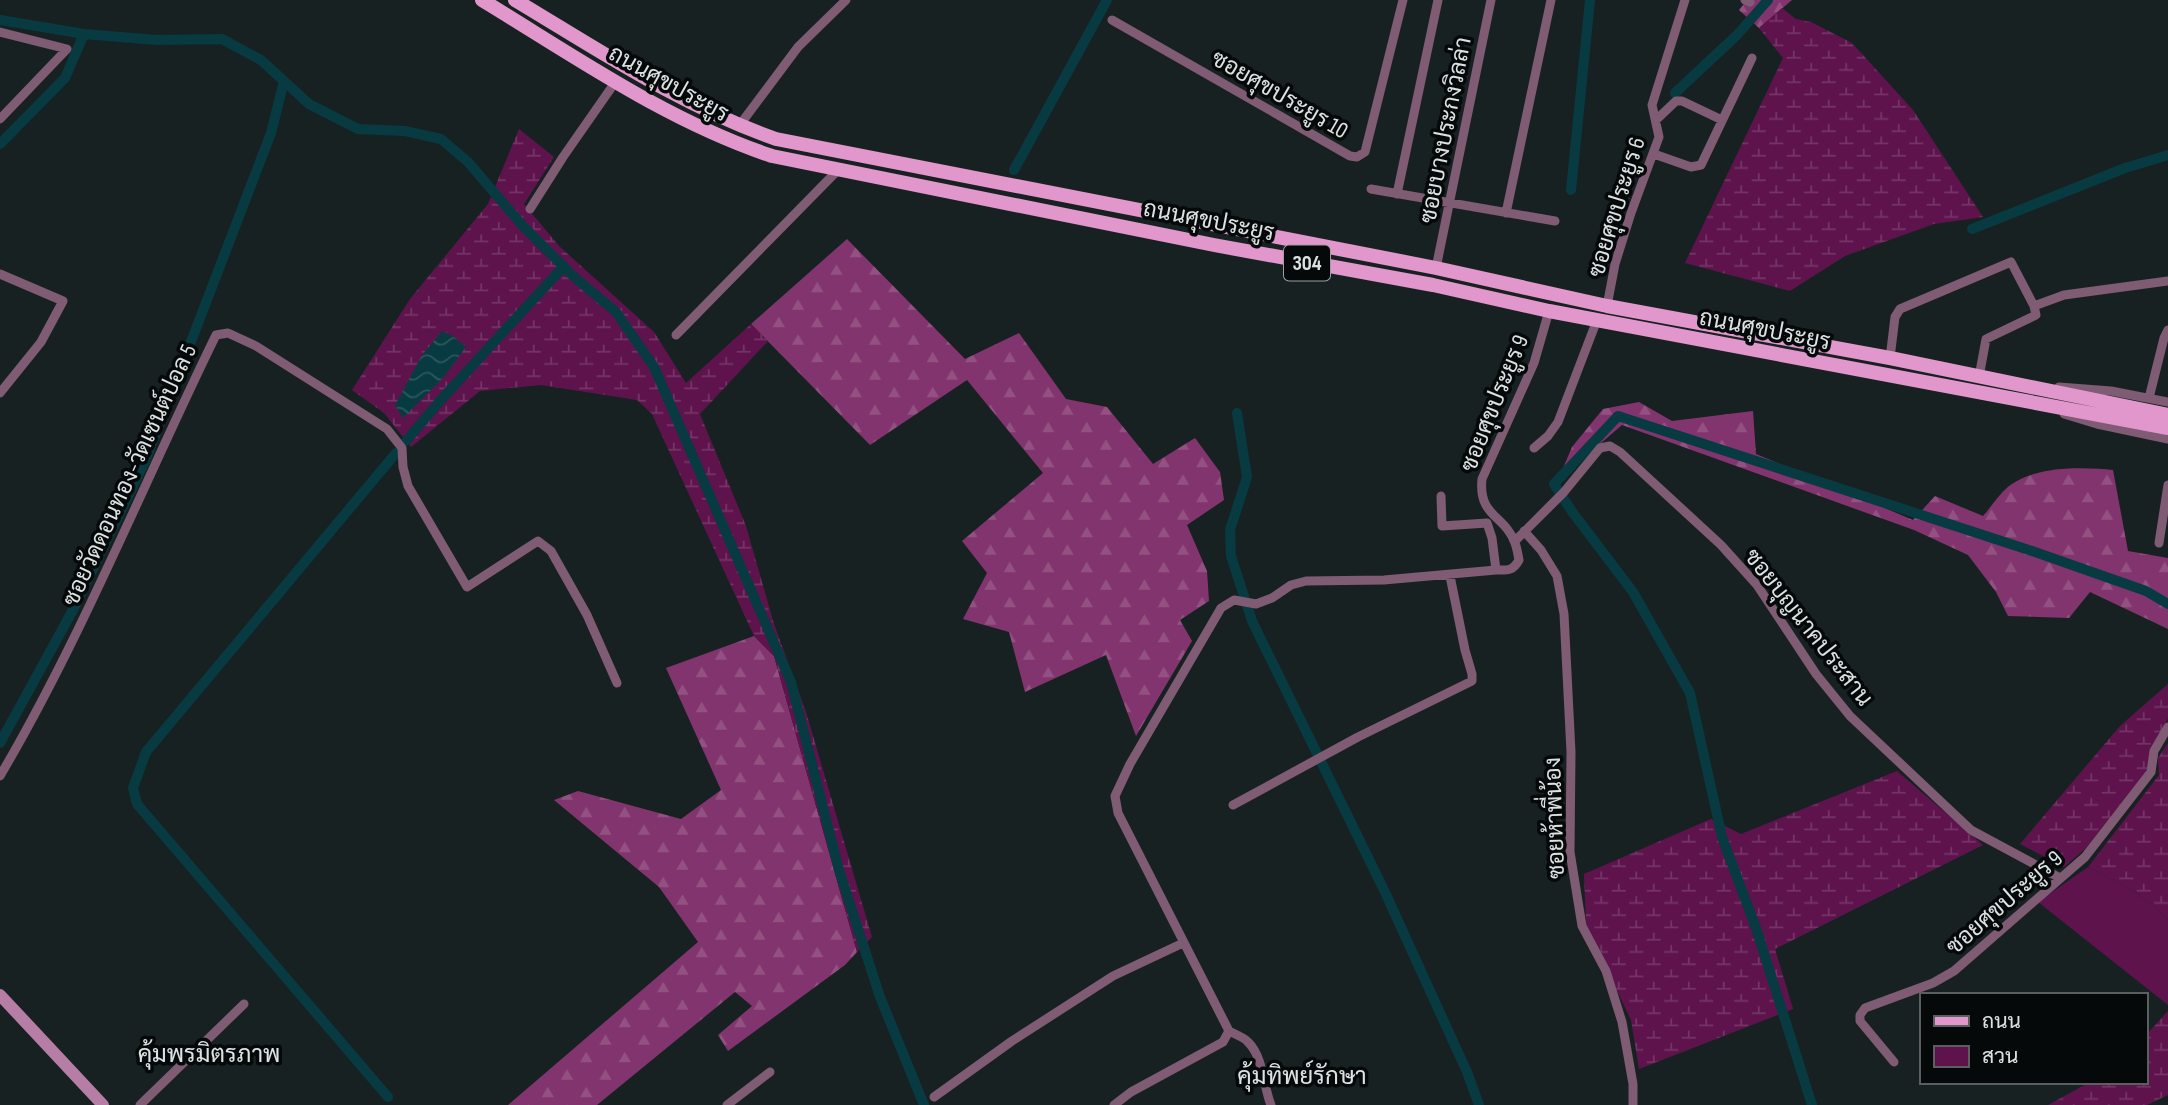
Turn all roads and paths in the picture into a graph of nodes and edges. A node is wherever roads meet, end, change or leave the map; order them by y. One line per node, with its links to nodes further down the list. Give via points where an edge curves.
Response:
1 (482, 0): 12 (main road, ถนนศุขประยูร / 304)
2 (515, 0): 16 (main road, ถนนศุขประยูร / 304, via 680,98)
3 (846, 0): 16 (street, via 798,47)
4 (1403, 0): 9 (street, ซอยศุขประยูร 10, via 1365,152 1357,157)
5 (1438, 0): 20 (street)
6 (1491, 0): 21 (street, ซอยบางประกงวิลล่า)
7 (1551, 0): 23 (street)
8 (1685, 0): 14 (street, ซอยศุขประยูร 6, via 1653,95)
9 (1112, 20)
10 (0, 32): 13 (street, via 67,49)
11 (1752, 58): 15 (street)
12 (616, 81): 18 (main road, ถนนศุขประยูร / 304, via 730,142); 22 (street)
13 (0, 119)
14 (1656, 120): 15 (street, via 1676,101); 17 (street, ซอยศุขประยูร 6, via 1660,133)
15 (1722, 120): 17 (street, via 1700,166)
16 (740, 126): 25 (main road, ถนนศุขประยูร / 304, via 776,139)
17 (1654, 154): 29 (street, ซอยศุขประยูร 6, via 1615,264)
18 (838, 170): 28 (main road, ถนนศุขประยูร / 304); 34 (street)
19 (1371, 189): 20 (street)
20 (1396, 194): 21 (street)
21 (1450, 203): 23 (street); 25 (street, ซอยบางประกงวิลล่า)
22 (530, 209)
23 (1506, 213): 24 (street)
24 (1555, 221)
25 (1436, 268): 28 (main road); 29 (main road, ถนนศุขประยูร / 304)
26 (0, 274): 38 (street, via 63,301 41,342)
27 (2168, 281): 30 (street, via 2064,295)
28 (1433, 285): 31 (main road, ถนนศุขประยูร / 304)
29 (1607, 306): 35 (main road, ถนนศุขประยูร / 304)
30 (2034, 306): 35 (street, via 2011,262 1900,309); 36 (street, via 2033,317 1984,341)
31 (1549, 312): 32 (main road, ถนนศุขประยูร / 304); 47 (street, ซอยศุขประยูร 9, via 1534,363 1482,478 1481,495)
32 (1597, 320): 37 (main road, ถนนศุขประยูร / 304); 44 (street, via 1558,422)
33 (2168, 330): 39 (street)
34 (676, 335)
35 (1890, 358): 36 (main road, ถนนศุขประยูร / 304)
36 (1979, 377): 37 (main road, ถนนศุขประยูร / 304)
37 (2010, 390): 39 (street, via 2111,391); 41 (main road, ถนนศุขประยูร / 304); 42 (main road, ถนนศุขประยูร / 304); 43 (street, via 2097,424)
38 (0, 393)
39 (2149, 398): 40 (street)
40 (2168, 402)
41 (2168, 415)
42 (2168, 428)
43 (2168, 439)
44 (1534, 447)
45 (2168, 485): 51 (street)
46 (1441, 496): 48 (street, via 1442,526)
47 (1497, 519): 48 (street); 50 (street, ซอยศุขประยูร 9)
48 (1486, 523): 52 (street)
49 (1524, 531): 50 (street, ซอยบุญนาคประสาน); 58 (street, ซอยบุญนาคประสาน, via 1600,448 1610,446 1620,452 1721,545 1757,585 1850,716 1971,830); 71 (street, ซอยห้าพี่น้อง, via 1557,576 1564,614 1572,752 1570,852 1583,926 1606,971 1622,1022)
50 (1515, 541): 52 (street, via 1519,560 1515,567)
51 (2159, 543)
52 (1496, 570): 53 (street)
53 (1450, 576): 57 (street, via 1472,681); 59 (street, via 1306,581 1256,604 1234,600 1221,608 1115,796 1118,813)
54 (617, 683): 56 (street, ซอยวัดดอนทอง-วัดเซนต์ปอล 5, via 587,615 551,551 538,541 467,587 408,486 402,448 387,429 228,332 216,335 110,565)
55 (2168, 727): 58 (street, ซอยศุขประยูร 9, via 2154,751 2151,772 2085,857)
56 (0, 776)
57 (1233, 805)
58 (2060, 878): 63 (street, ซอยศุขประยูร 9, via 1954,971 1865,1008 1860,1021)
59 (1183, 943): 62 (street); 65 (street, via 1113,976)
60 (0, 995): 66 (street)
61 (244, 1004): 67 (street)
62 (1229, 1031): 69 (street, via 1223,1042); 70 (street, via 1248,1041)
63 (1894, 1062)
64 (770, 1072): 68 (street)
65 (934, 1097)
66 (103, 1105)
67 (140, 1105)
68 (727, 1105)
69 (1114, 1105)
70 (1271, 1105)
71 (1633, 1105)

